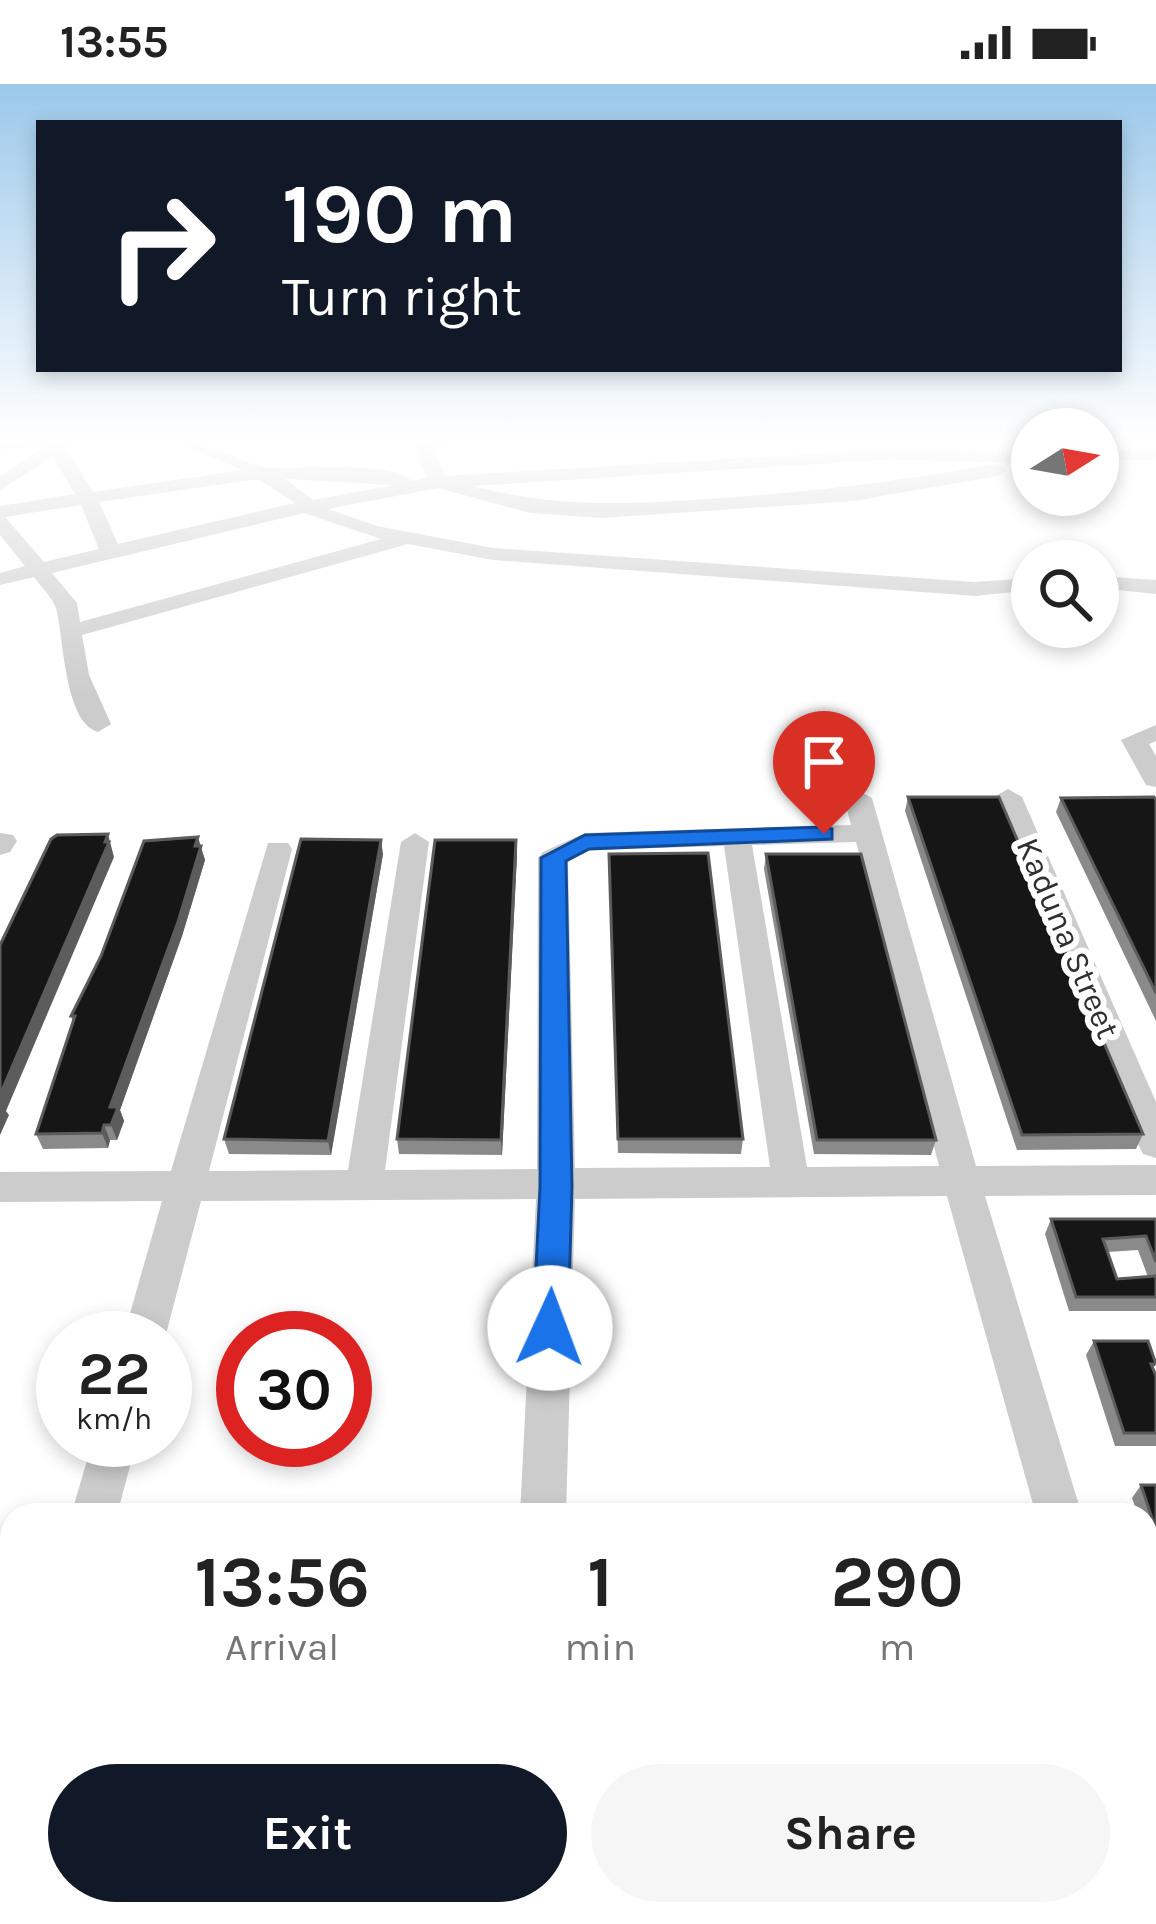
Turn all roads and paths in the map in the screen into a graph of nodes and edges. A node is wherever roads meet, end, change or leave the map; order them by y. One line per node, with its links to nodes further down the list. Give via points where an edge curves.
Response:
1 (2, 525): 7 (street)
2 (102, 525): 6 (street)
3 (222, 525): 6 (street)
4 (355, 525): 5 (street)
5 (408, 537): 10 (street, via 493,554); 12 (street)
6 (110, 552): 7 (street)
7 (36, 571): 8 (street); 12 (street, via 66,603)
8 (0, 579)
9 (1119, 584): 11 (street)
10 (1011, 586)
11 (1156, 587)
12 (72, 631): 13 (street, via 77,675)
13 (98, 724)
14 (1145, 735): 15 (street)
15 (1156, 778)
16 (1008, 797): 22 (street, Kaduna Street)
17 (858, 798): 18 (street)
18 (868, 832): 19 (street); 24 (street)
19 (737, 838): 25 (street); 28 (street, via 585,842 554,858)
20 (416, 842): 29 (street)
21 (278, 849): 26 (street)
22 (1156, 1144)
23 (1156, 1180): 24 (street)
24 (962, 1182): 25 (street); 34 (street)
25 (791, 1183): 28 (street)
26 (187, 1186): 27 (street); 29 (street); 30 (street)
27 (0, 1187)
28 (556, 1187): 29 (street); 33 (street)
29 (364, 1188)
30 (152, 1311)
31 (107, 1467): 32 (street)
32 (97, 1503)
33 (543, 1503)
34 (1056, 1503)

